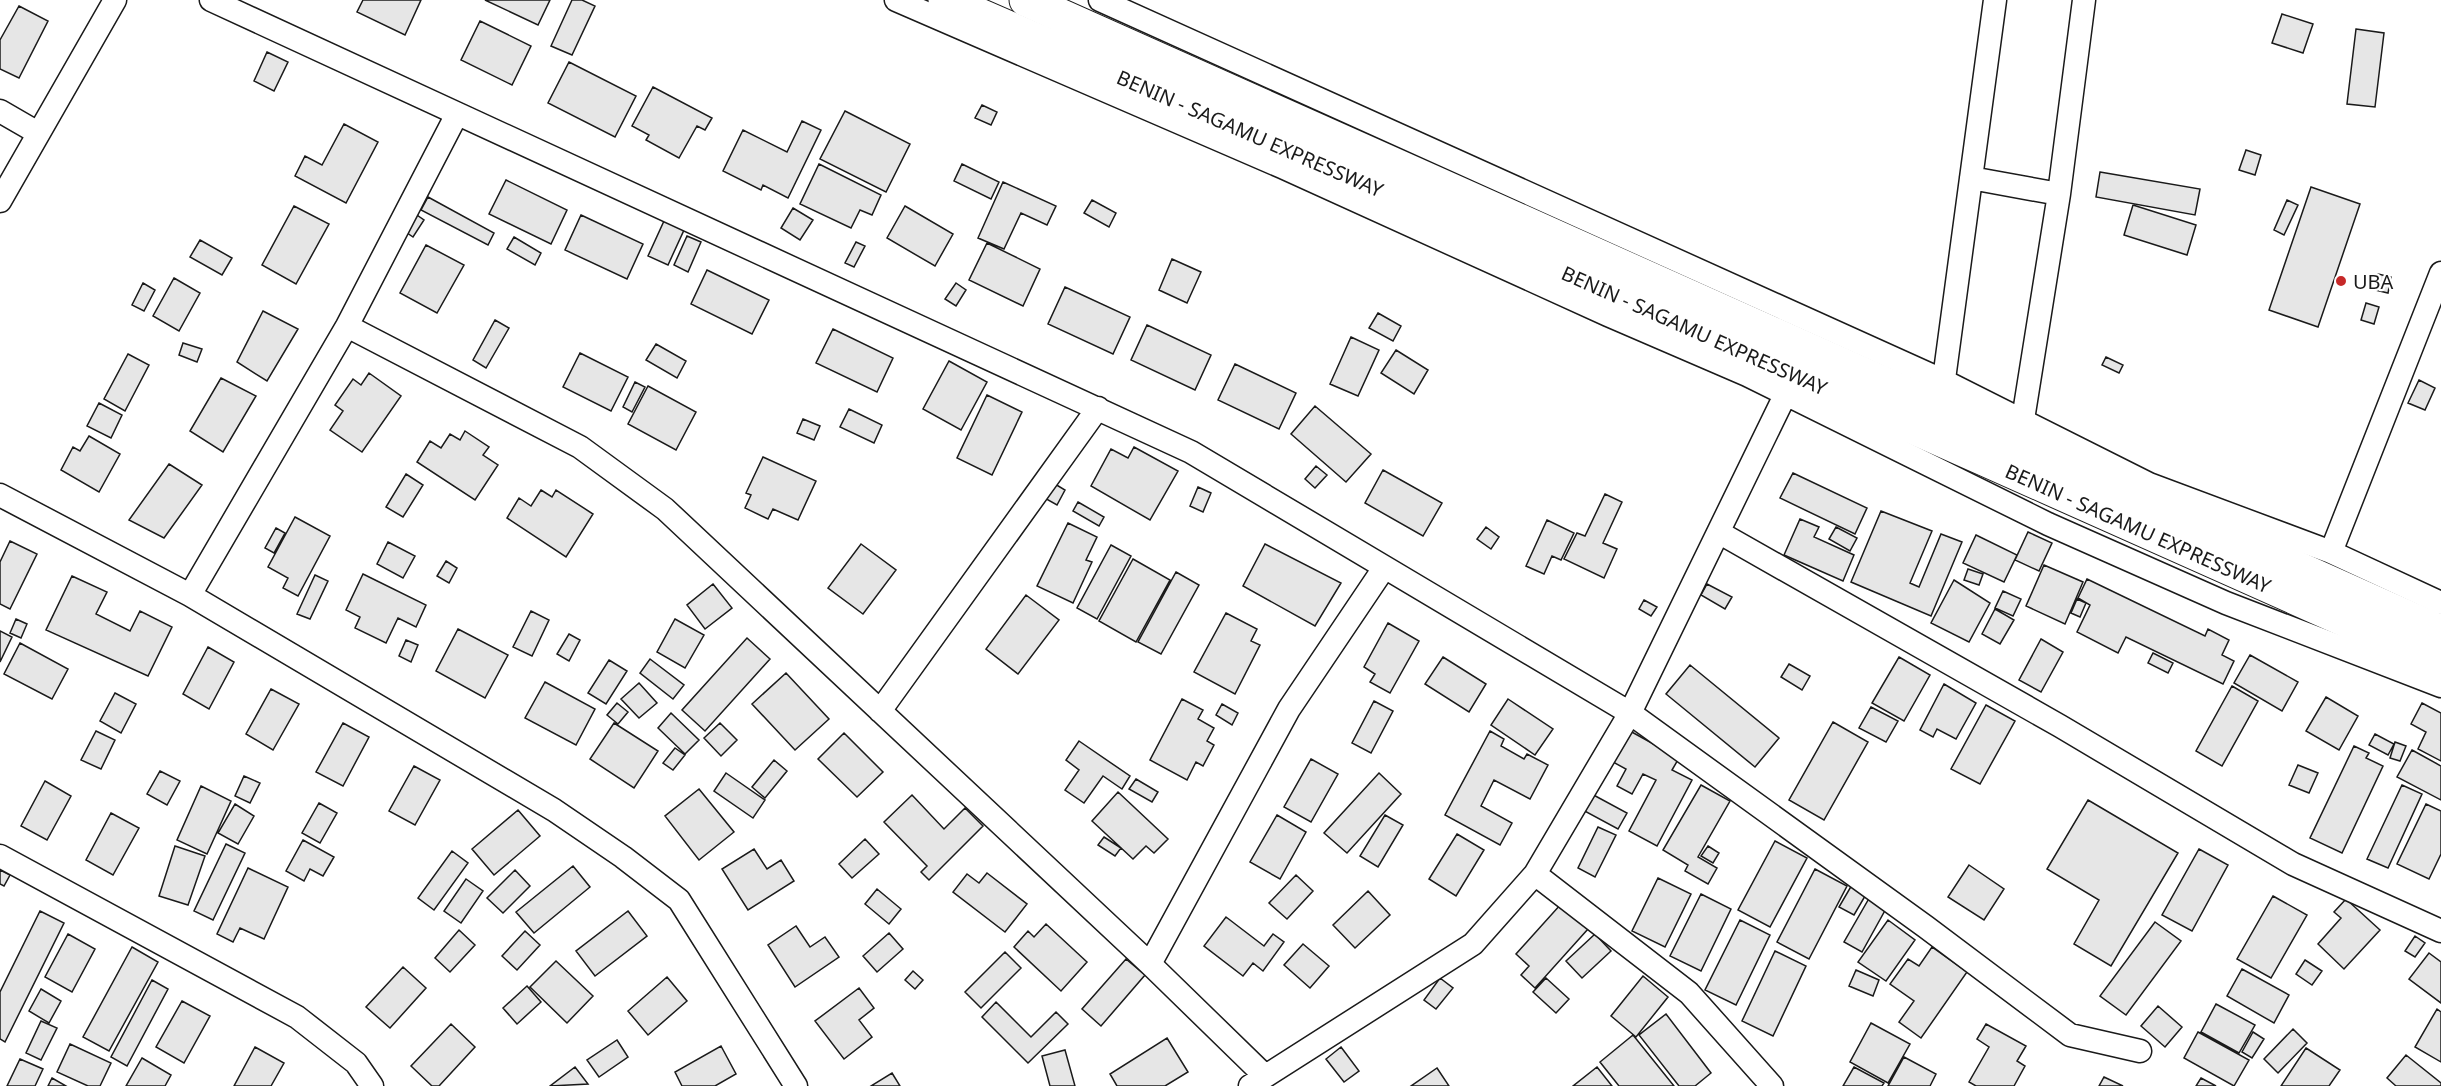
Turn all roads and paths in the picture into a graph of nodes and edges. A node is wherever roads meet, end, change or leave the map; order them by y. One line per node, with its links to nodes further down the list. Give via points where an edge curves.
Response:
1 (115, 0): 11 (street)
2 (211, 0): 10 (street)
3 (896, 0): 17 (street)
4 (945, 0): 17 (highway, BENIN - SAGAMU EXPRESSWAY, via 1388,193)
5 (1026, 0): 18 (highway)
6 (1100, 0): 18 (street)
7 (1995, 0): 12 (street)
8 (2084, 0): 13 (street)
9 (0, 111): 11 (street)
10 (458, 114): 16 (street); 19 (street)
11 (38, 133): 14 (street)
12 (1971, 178): 13 (street); 18 (street)
13 (2059, 194): 20 (street)
14 (0, 201)
15 (2441, 273): 23 (street)
16 (347, 326): 25 (street); 30 (street, via 580,447 665,509)
17 (1791, 384): 22 (street); 28 (highway, BENIN - SAGAMU EXPRESSWAY); 29 (street, via 2059,528 2226,603)
18 (1942, 394): 20 (highway)
19 (1098, 408): 24 (street, via 1191,452); 30 (street)
20 (2021, 431): 23 (street, via 2148,484); 27 (highway)
21 (0, 495): 25 (street)
22 (1720, 533): 31 (street); 34 (street, via 2293,864)
23 (2331, 552): 26 (street)
24 (1384, 568): 31 (street); 35 (street, via 1288,709)
25 (190, 596): 39 (street, via 554,810 679,900)
26 (2441, 603)
27 (2441, 632)
28 (2441, 663)
29 (2441, 686)
30 (880, 711): 35 (street)
31 (1630, 713): 33 (street); 36 (street, via 2070,1035)
32 (0, 856): 38 (street, via 297,1017 356,1064)
33 (1535, 874): 37 (street, via 1473,944); 40 (street, via 1689,993)
34 (2441, 931)
35 (1150, 964): 37 (street)
36 (2140, 1051)
37 (1258, 1081)
38 (372, 1086)
39 (796, 1086)
40 (1772, 1086)

